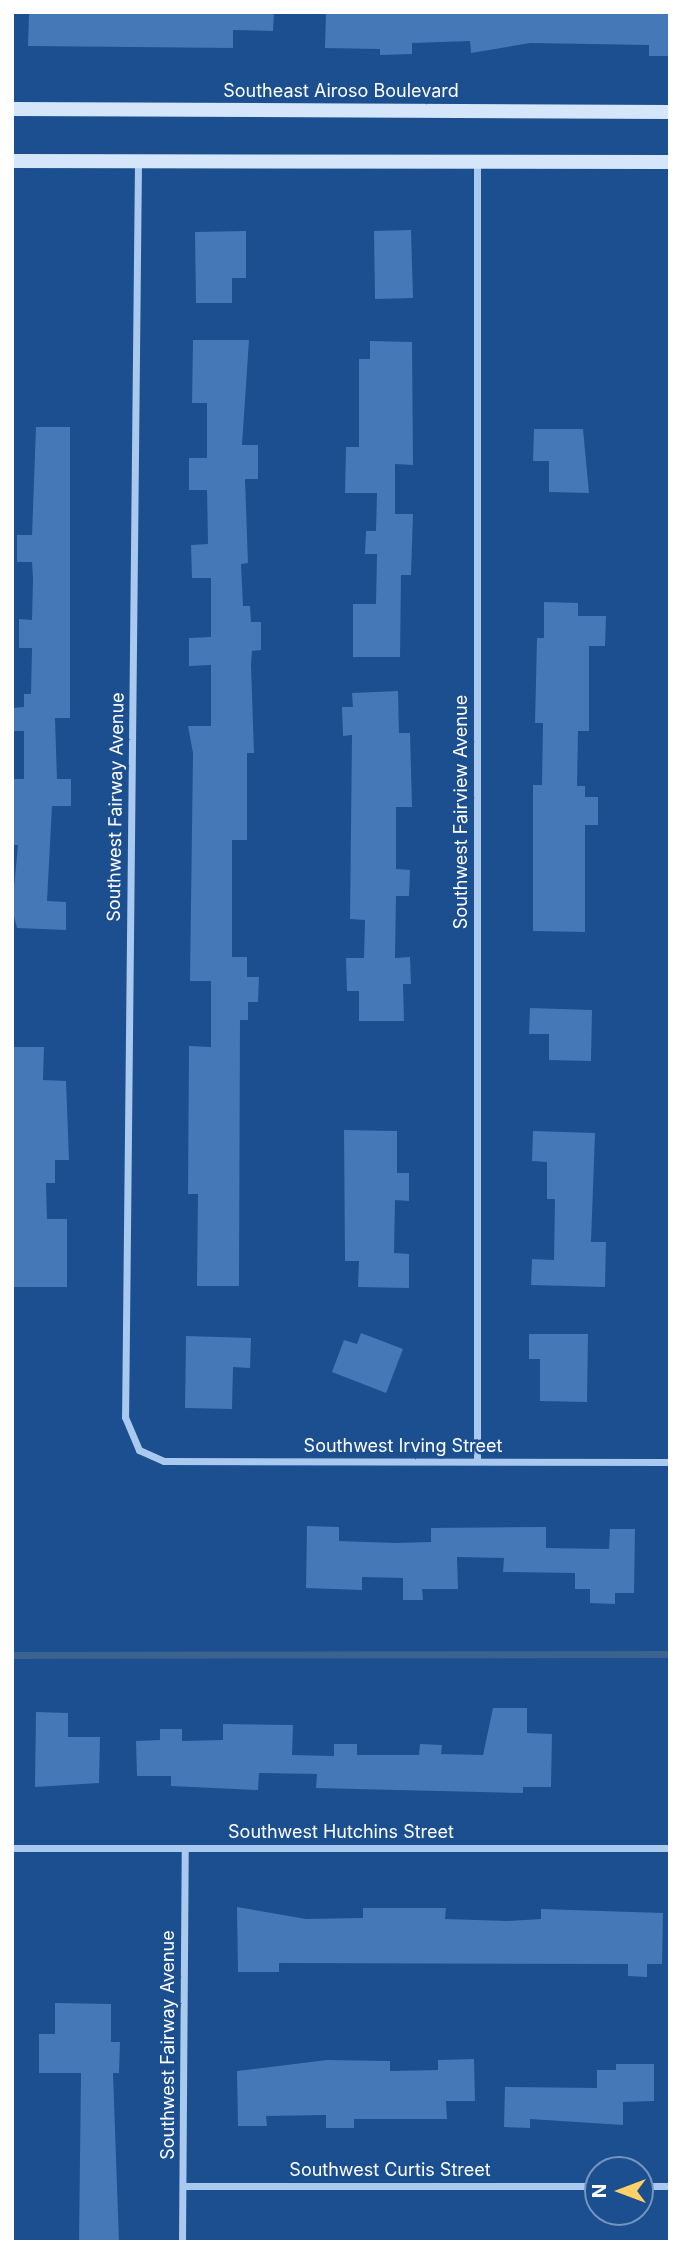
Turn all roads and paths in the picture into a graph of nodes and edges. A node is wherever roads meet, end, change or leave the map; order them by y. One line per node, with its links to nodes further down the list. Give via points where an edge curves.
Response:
1 (12, 108): 2 (main road, Southeast Airoso Boulevard)
2 (670, 112)
3 (12, 161): 4 (main road)
4 (138, 161): 6 (main road); 7 (street, Southwest Fairway Avenue, via 125,1417)
5 (670, 162): 6 (main road)
6 (477, 163): 8 (street, Southwest Fairview Avenue)
7 (139, 1450): 8 (street, Southwest Irving Street, via 164,1461)
8 (477, 1461): 9 (street, Southwest Irving Street)
9 (670, 1462)
10 (12, 1848): 11 (street, Southwest Hutchins Street)
11 (185, 1848): 12 (street, Southwest Hutchins Street); 13 (street, Southwest Fairway Avenue)
12 (670, 1848)
13 (183, 2186): 14 (street, Southwest Curtis Street); 15 (street, Southwest Fairway Avenue)
14 (584, 2186)
15 (182, 2242)

